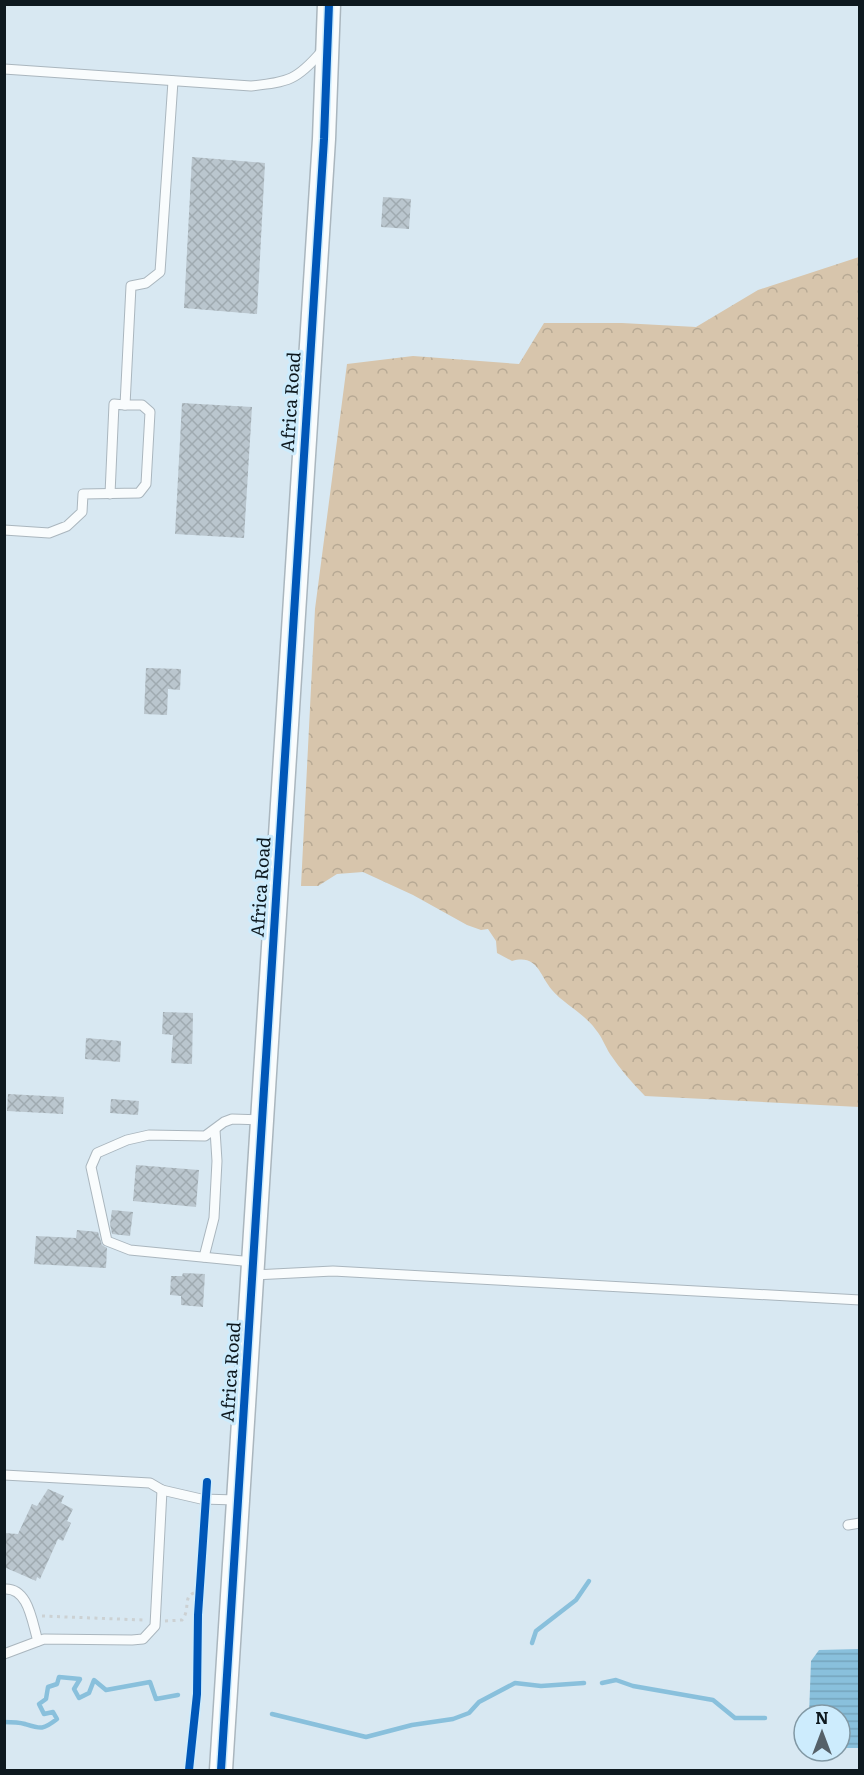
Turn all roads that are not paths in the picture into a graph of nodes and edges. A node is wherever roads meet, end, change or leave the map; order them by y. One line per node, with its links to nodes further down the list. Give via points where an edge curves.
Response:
1 (329, 4): 2 (street, Africa Road)
2 (328, 45): 4 (lane, via 307,69 280,83 251,86); 8 (street, Africa Road)
3 (4, 69): 4 (lane)
4 (173, 81): 5 (lane, via 160,272 146,283 131,286)
5 (125, 405): 6 (lane, via 114,404); 6 (lane, via 142,405 150,412 146,484 139,494)
6 (110, 494): 7 (lane, via 83,494 82,512 67,526 49,533)
7 (4, 530)
8 (261, 1120): 9 (lane, via 232,1119); 11 (street, Africa Road)
9 (215, 1130): 10 (lane, via 214,1218); 10 (lane, via 205,1136 149,1135 127,1140 97,1153 91,1167 107,1241 130,1250)
10 (204, 1257): 11 (lane)
11 (252, 1268): 12 (lane); 15 (street, Africa Road)
12 (860, 1299)
13 (4, 1475): 14 (lane, via 150,1483)
14 (162, 1490): 15 (lane, via 201,1499); 19 (lane, via 155,1626 143,1638 132,1641)
15 (237, 1500): 21 (street, Africa Road)
16 (860, 1523): 17 (lane)
17 (848, 1524)
18 (4, 1589): 19 (lane, via 13,1588 24,1597)
19 (38, 1641): 20 (lane)
20 (4, 1653)
21 (221, 1770)

